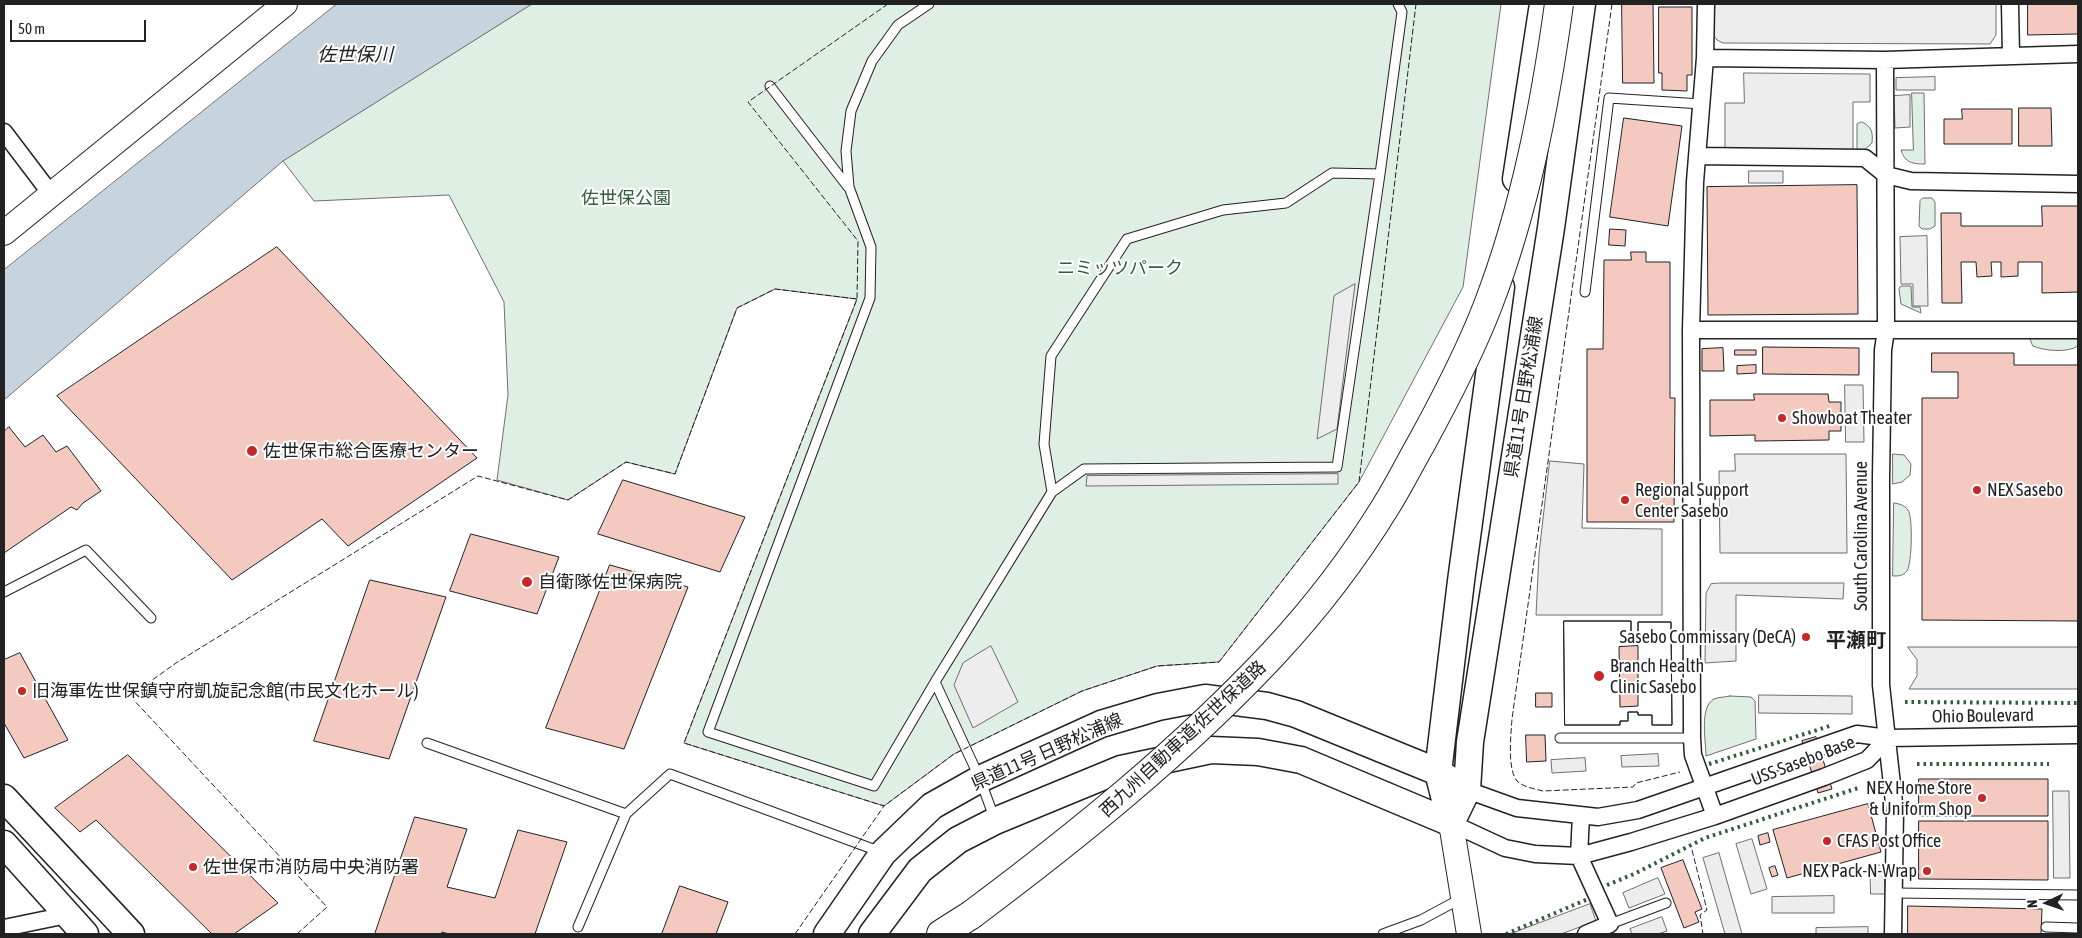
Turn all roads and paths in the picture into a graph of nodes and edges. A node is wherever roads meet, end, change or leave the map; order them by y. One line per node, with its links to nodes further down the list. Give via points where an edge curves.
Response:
1 (285, 4): 21 (street)
2 (929, 4): 20 (lane, via 898,26 872,61 851,110 846,151)
3 (1398, 4): 17 (lane, via 1402,12)
4 (1543, 4): 36 (main road, 県道11号 日野松浦線, via 1494,333)
5 (1559, 4): 54 (highway, 西九州自動車道;佐世保道路, bridge, via 1535,139 1514,224 1488,305 1451,389 1386,506 1333,582 1275,652 1206,722 1088,826)
6 (1582, 4): 39 (main road, 県道11号 日野松浦線, via 1551,228 1470,742)
7 (1706, 4): 11 (street)
8 (2010, 4): 10 (street)
9 (2078, 54): 10 (street)
10 (2011, 56): 12 (street)
11 (1705, 58): 12 (street); 14 (street)
12 (1885, 60): 18 (street, South Carolina Avenue)
13 (770, 86): 20 (lane)
14 (1701, 104): 16 (street); 23 (lane, via 1609,98)
15 (4, 132): 21 (street)
16 (1697, 156): 18 (street, via 1865,158); 24 (street)
17 (1380, 174): 27 (lane, via 1332,173 1286,203 1223,210 1127,239 1051,356 1044,444); 27 (lane, via 1337,468 1084,470)
18 (1886, 175): 19 (street, via 1911,181); 25 (street, South Carolina Avenue)
19 (2078, 184)
20 (849, 187): 30 (lane, via 871,247 870,298 708,732 874,786)
21 (51, 194): 22 (street)
22 (4, 233)
23 (1585, 292)
24 (1691, 330): 25 (street); 33 (street)
25 (1886, 330): 26 (street); 34 (street, South Carolina Avenue, via 1881,486 1881,685)
26 (2078, 330)
27 (1052, 492): 30 (lane)
28 (4, 592): 29 (lane, via 86,550)
29 (152, 618)
30 (935, 682): 37 (lane)
31 (2078, 735): 34 (street, Ohio Boulevard)
32 (1560, 738): 33 (lane)
33 (1692, 738): 38 (street, via 1692,755)
34 (1888, 738): 38 (street, USS Sasebo Base, via 1857,734); 43 (street, USS Sasebo Base, via 1867,760); 50 (street, South Carolina Avenue, via 1895,812)
35 (427, 743): 41 (lane)
36 (1438, 772): 37 (main road, 県道11号 日野松浦線, via 1296,714 1267,706 1205,698 1158,707 1101,724); 39 (main road, 県道11号 日野松浦線); 45 (main road, 県道11号 日野松浦線)
37 (980, 779): 44 (lane); 47 (main road, 県道11号 日野松浦線, via 932,806)
38 (1704, 788): 42 (street, USS Sasebo Base, via 1638,810); 43 (street)
39 (1467, 790): 42 (street, USS Sasebo Base, via 1517,808); 45 (main road, 県道11号 日野松浦線)
40 (4, 798): 49 (main road)
41 (626, 814): 47 (lane, via 670,774); 57 (lane)
42 (1581, 815): 48 (street)
43 (1715, 816): 48 (street, USS Sasebo Base)
44 (995, 821): 45 (main road, via 1121,769 1211,750 1258,752 1301,760); 64 (main road, via 958,840 920,870)
45 (1451, 823): 48 (street, USS Sasebo Base, via 1505,848 1535,854); 52 (street)
46 (4, 844): 55 (main road)
47 (883, 853): 63 (main road, 県道11号 日野松浦線)
48 (1579, 856): 56 (street)
49 (92, 893): 55 (main road); 62 (main road)
50 (1894, 893): 51 (lane); 70 (street, South Carolina Avenue)
51 (2078, 895)
52 (1462, 898): 67 (lane, via 1421,920); 68 (street)
53 (1666, 903): 56 (lane)
54 (971, 916): 65 (highway, 西九州自動車道;佐世保道路); 66 (highway, 西九州自動車道;佐世保道路)
55 (66, 924): 59 (street); 61 (main road)
56 (1610, 924): 69 (street)
57 (578, 927)
58 (2046, 927): 60 (lane)
59 (4, 928)
60 (2078, 928)
61 (85, 934)
62 (131, 934)
63 (827, 934)
64 (872, 934)
65 (941, 934)
66 (946, 934)
67 (1383, 934)
68 (1469, 934)
69 (1586, 934)
70 (1893, 934)

